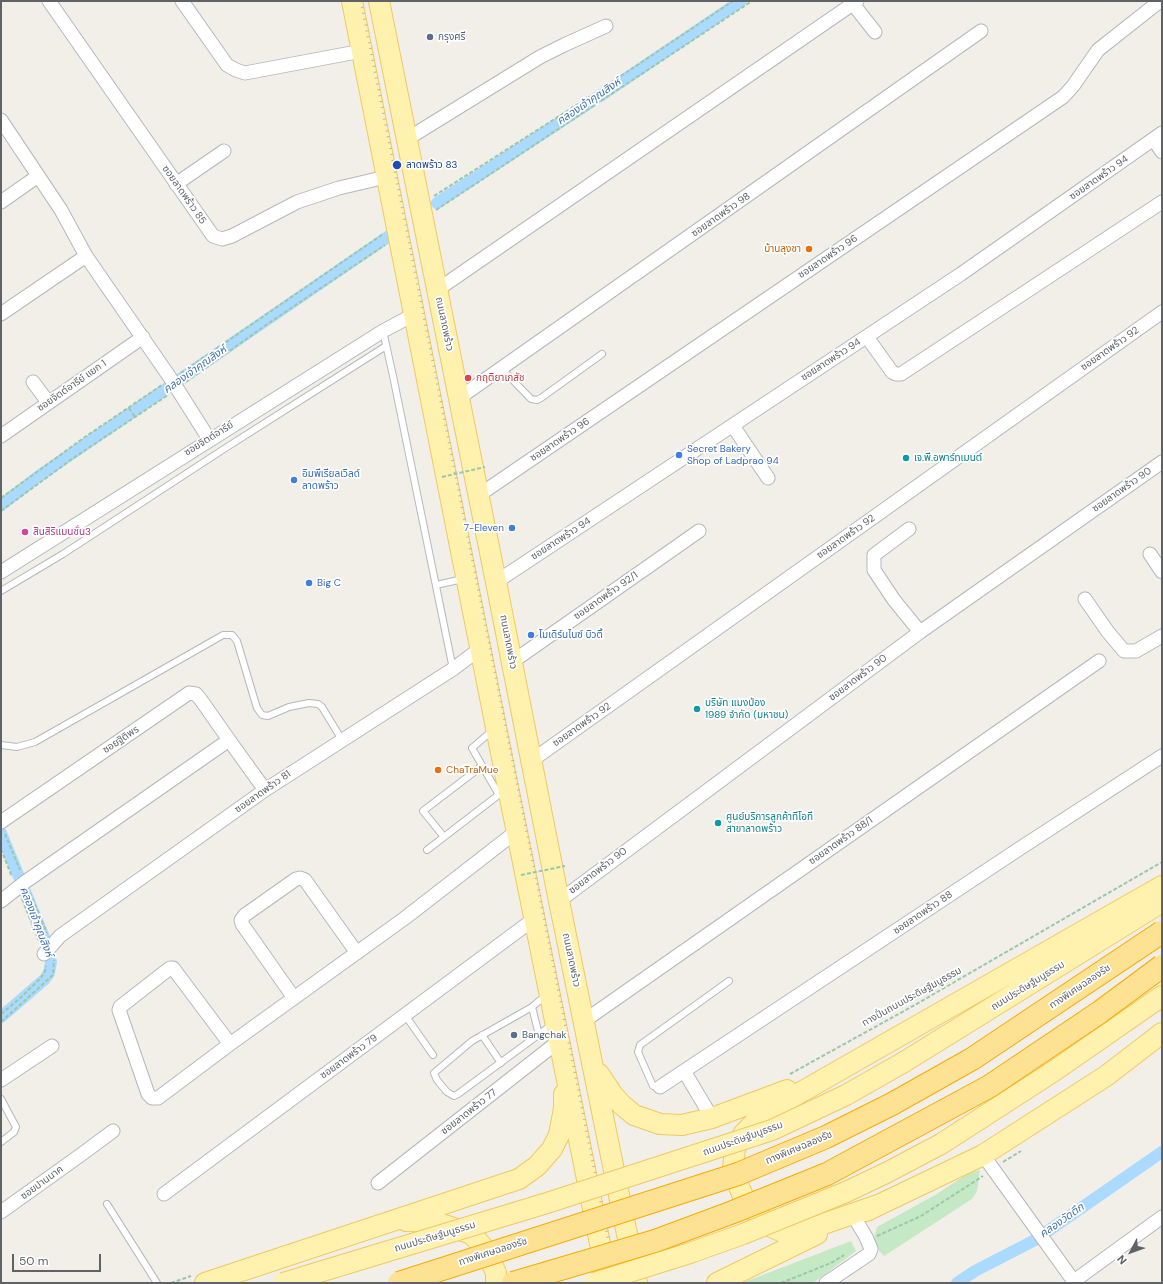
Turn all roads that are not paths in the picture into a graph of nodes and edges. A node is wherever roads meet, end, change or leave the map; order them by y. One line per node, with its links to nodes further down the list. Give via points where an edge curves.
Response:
1 (49, 1): 19 (street, ซอยลาดพร้าว 85)
2 (182, 1): 11 (street, via 227,65 245,73)
3 (343, 1): 4 (street)
4 (352, 1): 11 (main road)
5 (379, 1): 14 (main road, ถนนลาดพร้าว)
6 (855, 2): 10 (street); 23 (street)
7 (1152, 3): 41 (street, ซอยลาดพร้าว 96, via 1098,50 1063,97)
8 (606, 26): 14 (street, via 540,57)
9 (981, 31): 32 (street, ซอยลาดพร้าว 98)
10 (875, 32)
11 (362, 51): 18 (main road)
12 (1, 120): 17 (street)
13 (1158, 136): 16 (street); 28 (street, ซอยลาดพร้าว 94)
14 (407, 139): 23 (main road, ถนนลาดพร้าว)
15 (224, 151): 19 (street)
16 (1162, 152)
17 (38, 176): 20 (street); 22 (street, via 61,210)
18 (386, 177): 19 (street, ซอยลาดพร้าว 85, via 339,188 297,202 222,239 213,236); 26 (main road)
19 (176, 184)
20 (1, 202)
21 (1162, 202): 28 (street, via 901,374 892,372)
22 (86, 256): 24 (street); 29 (street)
23 (437, 290): 34 (main road, ถนนลาดพร้าว)
24 (2, 312)
25 (1162, 312): 63 (street, ซอยลาดพร้าว 92)
26 (414, 315): 27 (street, ซอยจิตต์อารีย์); 47 (main road)
27 (382, 331): 30 (lane); 38 (street, ซอยจิตต์อารีย์)
28 (866, 337): 36 (street, ซอยลาดพร้าว 94)
29 (143, 338): 35 (street, ซอยจิตต์อารีย์ แยก 1); 38 (street)
30 (386, 346): 49 (lane); 50 (lane, via 63,554)
31 (602, 354): 32 (lane, via 536,400 531,399)
32 (502, 369): 34 (street, ซอยลาดพร้าว 98)
33 (33, 382): 35 (street)
34 (459, 398): 41 (main road, ถนนลาดพร้าว)
35 (48, 402): 37 (street, ซอยจิตต์อารีย์ แยก 1)
36 (733, 426): 40 (street); 48 (street, ซอยลาดพร้าว 94)
37 (1, 436)
38 (209, 439): 45 (street, ซอยจิตต์อารีย์)
39 (1162, 462): 52 (street, ซอยลาดพร้าว 90)
40 (768, 478)
41 (479, 495): 48 (main road, ถนนลาดพร้าว)
42 (910, 529): 52 (street, via 874,555 874,570)
43 (699, 531): 56 (street, ซอยลาดพร้าว 92/1)
44 (1150, 554): 46 (street)
45 (3, 566)
46 (1162, 572)
47 (466, 578): 49 (lane); 54 (main road)
48 (496, 582): 56 (main road, ถนนลาดพร้าว)
49 (436, 585): 57 (lane)
50 (1, 591)
51 (1086, 599): 53 (street, via 1124,651 1136,651)
52 (920, 632): 73 (street, ซอยลาดพร้าว 90)
53 (1162, 636)
54 (481, 648): 57 (street, ซอยลาดพร้าว 81); 58 (main road)
55 (1099, 661): 86 (street, ซอยลาดพร้าว 88/1)
56 (512, 662): 63 (main road, ถนนลาดพร้าว)
57 (453, 669): 60 (street, ซอยลาดพร้าว 81)
58 (496, 727): 64 (lane, via 472,748); 66 (main road)
59 (229, 740): 65 (street, ซอยฐิติพร); 67 (street, ซอยฐิติพร, via 196,694 189,693); 72 (street)
60 (342, 740): 61 (lane, via 318,704 289,707 268,716 262,714 257,708 237,640 232,635 223,635 35,742 17,747); 65 (street, ซอยลาดพร้าว 81)
61 (1, 745)
62 (1162, 756): 99 (street, ซอยลาดพร้าว 88)
63 (531, 761): 73 (main road, ถนนลาดพร้าว)
64 (482, 766): 66 (lane); 69 (lane, via 423,811)
65 (265, 790): 77 (street, ซอยลาดพร้าว 81, via 60,936)
66 (503, 792): 68 (main road); 69 (lane)
67 (2, 826)
68 (516, 831): 75 (main road); 78 (street)
69 (444, 836): 70 (lane)
70 (427, 850)
71 (1162, 886): 98 (main road)
72 (1, 901)
73 (558, 901): 86 (main road, ถนนลาดพร้าว)
74 (1162, 902): 122 (main road, ถนนประดิษฐ์มนูธรรม, bridge, via 904,1062 846,1095 772,1130 548,1203)
75 (534, 919): 81 (main road); 85 (street, ซอยลาดพร้าว 79)
76 (1162, 932): 123 (highway, ทางพิเศษฉลองรัช, bridge, via 972,1059 826,1137 738,1174)
77 (48, 950)
78 (357, 953): 83 (street); 83 (street, via 305,880 300,878 245,915 242,924)
79 (1162, 966): 125 (highway, bridge, via 1100,1012 990,1086 827,1174 655,1241)
80 (729, 981): 101 (lane, via 640,1044 638,1052 653,1086)
81 (549, 992): 84 (lane); 87 (main road)
82 (1162, 996): 126 (main road, bridge, via 1054,1072 941,1144 886,1173 743,1234)
83 (294, 998): 92 (street)
84 (532, 1007): 89 (lane); 90 (lane)
85 (405, 1015): 94 (lane); 108 (street, ซอยลาดพร้าว 79)
86 (584, 1021): 97 (main road, ถนนลาดพร้าว)
87 (555, 1022): 90 (lane); 91 (main road)
88 (1162, 1033): 106 (main road, via 1106,1076)
89 (482, 1035): 96 (lane); 96 (lane, via 434,1073 437,1080 454,1096)
90 (539, 1035): 96 (lane)
91 (559, 1042): 95 (main road); 107 (street, ซอยลาดพร้าว 77)
92 (230, 1044): 92 (street, via 174,968 170,968 124,1002 119,1010 148,1094 152,1098 158,1098)
93 (52, 1046): 100 (street)
94 (433, 1054)
95 (564, 1062): 110 (main road); 116 (main road, via 564,1108 559,1135 552,1149 537,1166 519,1179)
96 (501, 1063)
97 (592, 1063): 103 (main road, via 613,1095 634,1115 650,1122 672,1125); 109 (main road, ถนนลาดพร้าว)
98 (844, 1067): 103 (main road); 112 (main road, via 774,1107 757,1120 744,1133 735,1148 733,1169 744,1198 767,1226 785,1233 803,1231)
99 (684, 1071): 101 (street, ซอยลาดพร้าว 88); 103 (street)
100 (1, 1080)
101 (660, 1087)
102 (1, 1099): 105 (lane, via 16,1127 14,1132)
103 (712, 1118)
104 (113, 1131): 113 (street, ซอยปานนาค)
105 (1, 1142)
106 (983, 1155): 112 (main road); 119 (street)
107 (378, 1183)
108 (164, 1194)
109 (620, 1196): 110 (main road); 117 (main road, ถนนลาดพร้าว)
110 (592, 1201): 118 (main road)
111 (107, 1204): 120 (lane)
112 (878, 1205): 114 (main road)
113 (1, 1212)
114 (854, 1217): 129 (main road); 130 (street, via 866,1237 871,1249 870,1254)
115 (1162, 1217): 119 (street)
116 (392, 1221): 121 (main road); 124 (main road, via 435,1222 472,1234 487,1252 496,1273)
117 (628, 1235): 118 (main road); 128 (main road, ถนนลาดพร้าว)
118 (600, 1242): 127 (main road)
119 (1074, 1282)
120 (157, 1283)
121 (205, 1283)
122 (283, 1283)
123 (399, 1283)
124 (496, 1283)
125 (513, 1283)
126 (594, 1283)
127 (608, 1283)
128 (637, 1283)
129 (717, 1283)
130 (826, 1283)

